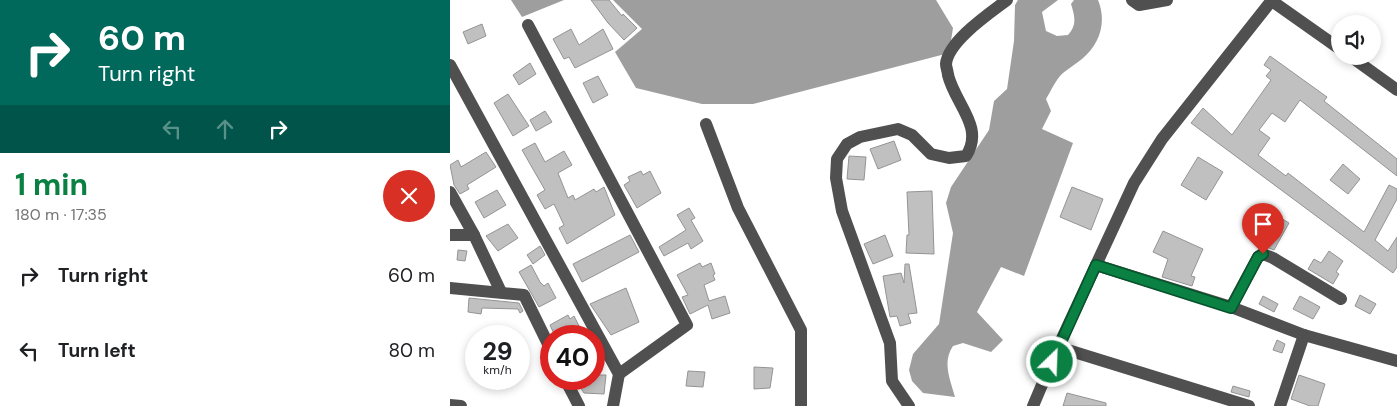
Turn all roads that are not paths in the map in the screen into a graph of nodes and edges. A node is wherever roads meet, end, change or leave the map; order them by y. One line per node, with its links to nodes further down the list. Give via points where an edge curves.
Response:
1 (1006, 0): 30 (street, via 971,28 951,51 946,64 951,87 971,123 972,146 966,156 949,158 931,154 912,135 898,129 860,137 847,144 837,160 836,178 842,211 890,343 892,381)
2 (1132, 0): 3 (street, via 1139,5)
3 (1167, 0)
4 (1272, 0): 6 (street); 14 (street, via 1162,139 1134,183)
5 (528, 25): 23 (street, via 687,325)
6 (1331, 43)
7 (1362, 65): 9 (street)
8 (451, 68): 23 (street)
9 (1397, 90)
10 (706, 124): 29 (street, via 738,208 801,330)
11 (450, 192): 13 (street)
12 (450, 235): 13 (street)
13 (474, 235): 16 (street)
14 (1096, 265): 18 (street); 21 (street)
15 (450, 288): 16 (street)
16 (501, 292): 19 (street, via 524,295)
17 (1340, 298): 18 (street, via 1263,254 1258,257)
18 (1231, 308): 20 (street)
19 (540, 328)
20 (1304, 335): 22 (street); 33 (street)
21 (1058, 347): 31 (street); 32 (street)
22 (1397, 362)
23 (619, 374): 28 (street)
24 (571, 390): 27 (street)
25 (450, 405): 26 (street)
26 (461, 406)
27 (579, 406)
28 (613, 406)
29 (801, 406)
30 (909, 406)
31 (1033, 406)
32 (1249, 406)
33 (1280, 406)

